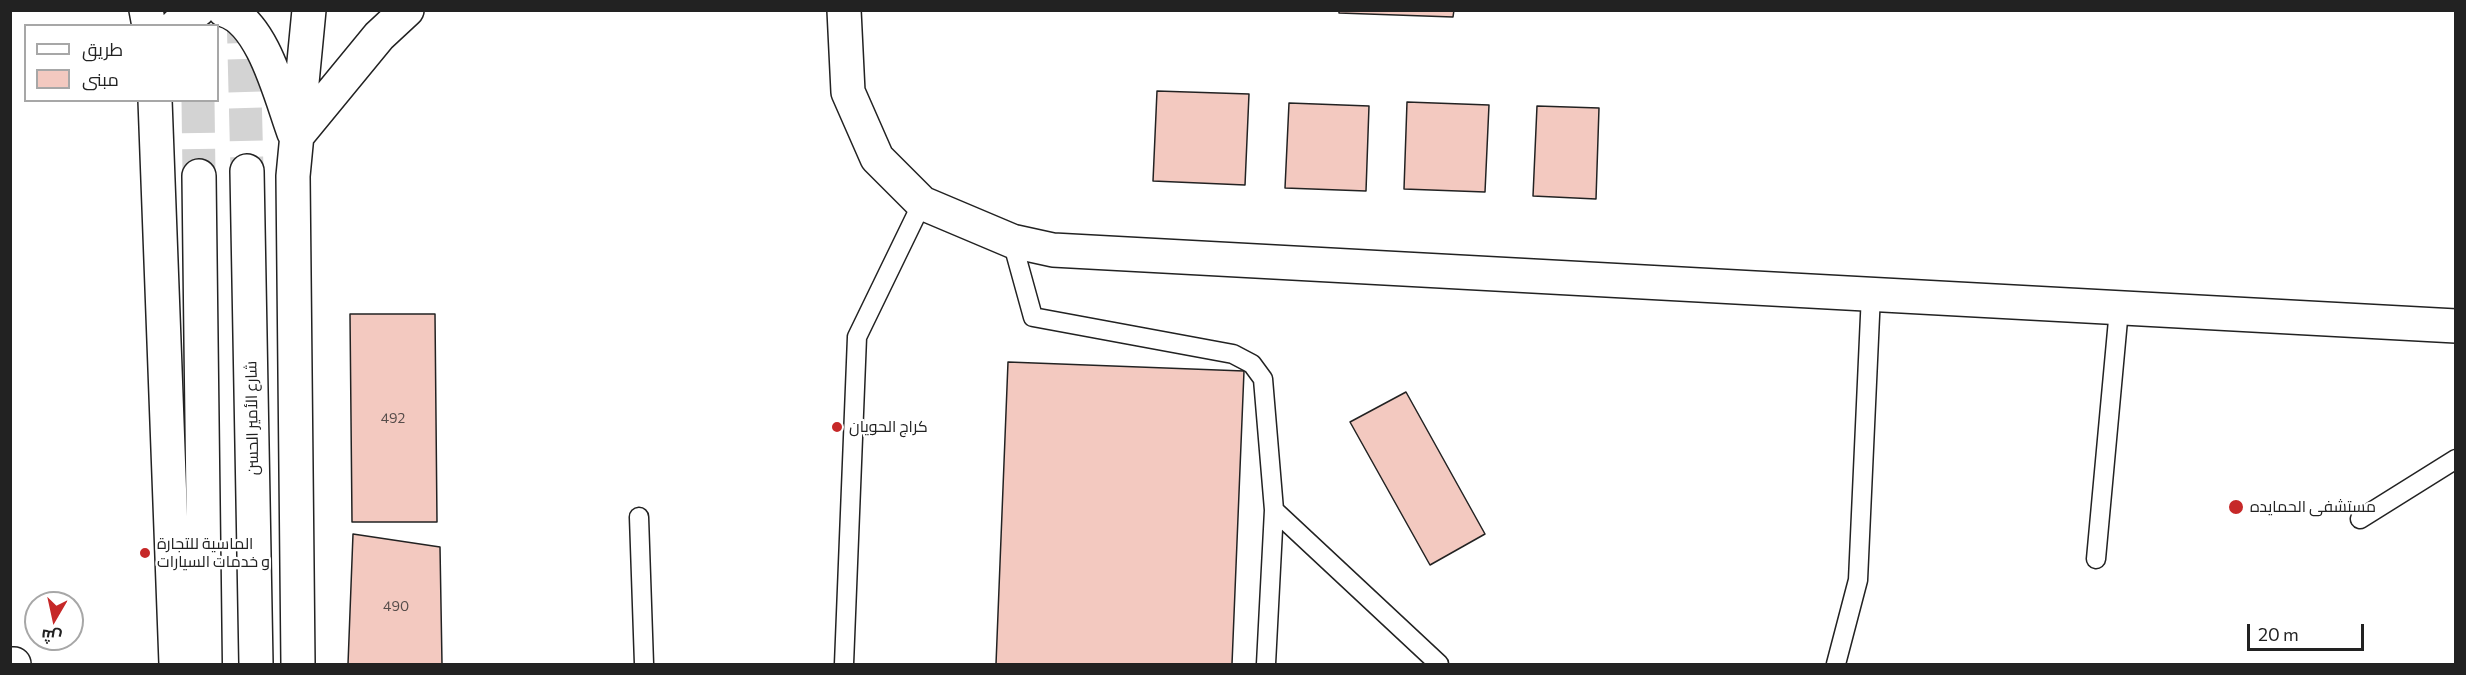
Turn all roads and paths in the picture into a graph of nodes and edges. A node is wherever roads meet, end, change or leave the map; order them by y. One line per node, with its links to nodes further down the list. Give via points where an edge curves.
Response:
1 (198, 10): 6 (main road)
2 (224, 10): 8 (main road, via 235,13 257,36)
3 (309, 10): 8 (main road)
4 (407, 10): 8 (main road, via 363,53)
5 (844, 10): 11 (main road, via 848,92 877,158)
6 (178, 24)
7 (155, 102): 21 (main road)
8 (296, 137): 24 (main road, via 293,176)
9 (247, 171): 23 (main road, شارع الأمير الحسن)
10 (199, 176): 22 (main road)
11 (922, 203): 12 (main road); 26 (lane, via 857,337)
12 (1012, 241): 13 (main road, via 1053,250); 17 (lane, via 1033,317 1233,354 1252,364 1263,379)
13 (1871, 294): 14 (main road); 29 (lane, via 1858,580)
14 (2120, 309): 15 (main road); 20 (lane)
15 (2456, 326)
16 (2456, 459): 19 (lane)
17 (1274, 510): 27 (lane); 28 (lane)
18 (639, 517): 25 (lane)
19 (2360, 519)
20 (2096, 559)
21 (176, 664)
22 (205, 664)
23 (256, 664)
24 (298, 664)
25 (644, 664)
26 (844, 664)
27 (1266, 664)
28 (1439, 664)
29 (1836, 664)

